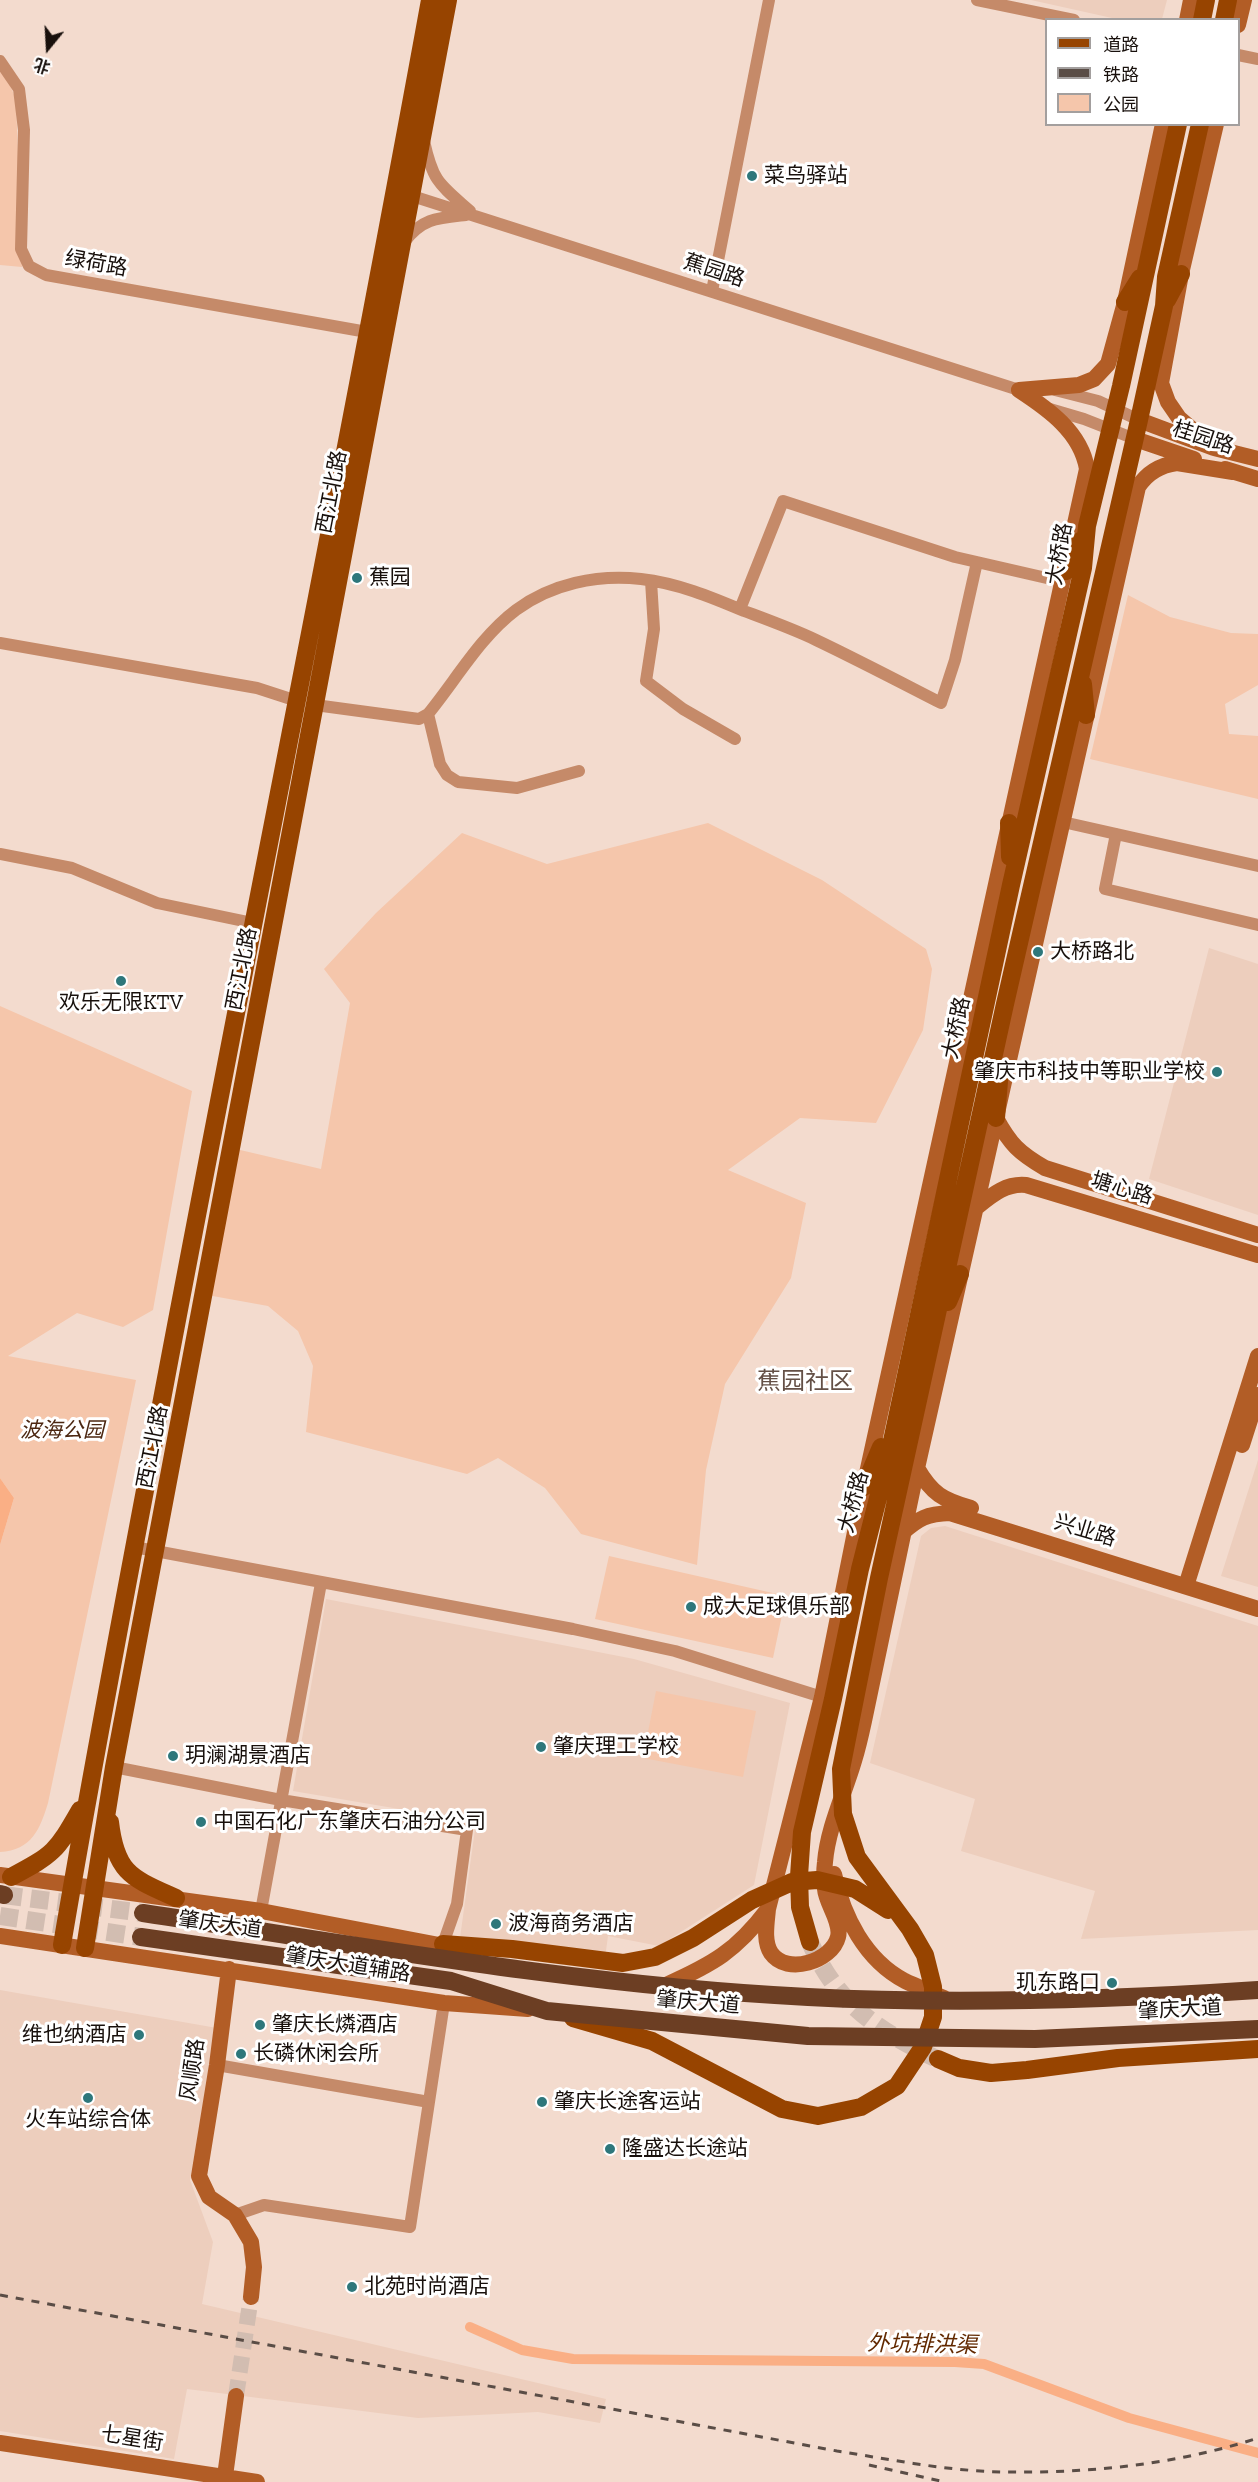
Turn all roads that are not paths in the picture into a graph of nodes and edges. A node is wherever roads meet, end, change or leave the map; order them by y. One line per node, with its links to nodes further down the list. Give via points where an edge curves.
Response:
1 (430, 0): 17 (main road, 西江北路)
2 (448, 0): 17 (main road, 西江北路)
3 (769, 0): 31 (street)
4 (976, 0): 9 (street)
5 (1191, 0): 10 (street)
6 (1206, 0): 11 (main road)
7 (1228, 0): 12 (main road)
8 (1244, 0): 13 (street)
9 (1064, 18)
10 (1187, 18)
11 (1202, 18)
12 (1224, 18)
13 (1240, 20)
14 (1240, 55): 15 (street)
15 (1258, 59)
16 (0, 61): 34 (street, 绿荷路, via 19,89 24,130 21,249 29,266 46,275)
17 (424, 82): 23 (main road, 西江北路); 25 (main road, 西江北路)
18 (1163, 126): 24 (main road)
19 (1163, 126): 32 (street)
20 (1178, 126): 24 (main road, 大桥路)
21 (1200, 126): 33 (main road, 大桥路, via 1166,276)
22 (1216, 126): 30 (street)
23 (423, 136): 25 (main road, 西江北路); 26 (street, via 433,175)
24 (1167, 173): 28 (main road, 大桥路)
25 (403, 193): 26 (street, 蕉园路); 27 (main road, 西江北路); 29 (main road, 西江北路)
26 (473, 214): 27 (street, via 425,222); 31 (street, 蕉园路)
27 (401, 245): 29 (main road, 西江北路)
28 (1147, 266): 32 (main road); 38 (main road, 大桥路)
29 (389, 269): 34 (main road, 西江北路); 54 (main road, 西江北路)
30 (1181, 274): 33 (main road); 42 (street, via 1161,383 1179,417)
31 (712, 291): 36 (street, 蕉园路)
32 (1125, 302): 35 (street, via 1108,364 1094,379 1079,385)
33 (1164, 306): 39 (main road, 大桥路)
34 (367, 332): 53 (main road, 西江北路)
35 (1042, 387): 36 (street); 38 (street)
36 (1019, 390): 37 (street)
37 (1046, 408): 40 (street); 48 (street, via 1079,444 1087,469)
38 (1116, 409): 39 (street); 40 (main road, 大桥路)
39 (1139, 420): 41 (main road, 大桥路); 42 (street, 桂园路)
40 (1111, 430): 41 (street); 46 (main road, 大桥路)
41 (1135, 439): 44 (street, 桂园路); 52 (main road, 大桥路)
42 (1214, 448): 43 (street, 桂园路)
43 (1258, 459)
44 (1233, 472): 45 (street, 桂园路); 56 (street, via 1168,464 1144,478 1138,487)
45 (1258, 479)
46 (1087, 526): 48 (main road); 64 (main road, 大桥路, via 1083,567)
47 (977, 562): 48 (street); 50 (street, via 783,501); 50 (street, via 941,703 814,639)
48 (1065, 577): 60 (street)
49 (651, 581): 50 (street, via 679,586); 55 (street, via 590,579 554,589 516,610 488,637); 57 (street, via 654,629 646,681 683,709)
50 (741, 609)
51 (0, 643): 53 (street, via 257,688)
52 (1081, 669): 56 (main road); 67 (main road, 大桥路)
53 (297, 700): 65 (main road, 西江北路)
54 (315, 705): 55 (street, via 419,718); 69 (main road, 西江北路)
55 (428, 714): 58 (street, via 440,764 458,782 517,788)
56 (1086, 715): 59 (street)
57 (735, 739)
58 (579, 771)
59 (1063, 822): 61 (street); 70 (street)
60 (1010, 823): 64 (main road); 80 (street)
61 (1116, 834): 63 (street); 66 (street, via 1105,889)
62 (0, 854): 65 (street, via 72,868 157,903)
63 (1258, 866)
64 (1011, 885): 77 (main road, 大桥路)
65 (253, 923): 68 (main road, 西江北路)
66 (1258, 925)
67 (1005, 1004): 70 (main road); 75 (main road, 大桥路)
68 (238, 1005): 69 (main road); 82 (main road, 西江北路)
69 (257, 1008): 83 (main road, 西江北路)
70 (996, 1118): 71 (street); 72 (street, 塘心路, via 1020,1154 1045,1168)
71 (977, 1207): 73 (street, 塘心路, via 1014,1184 1026,1185); 74 (street)
72 (1258, 1235)
73 (1258, 1255)
74 (960, 1274): 75 (main road); 79 (street)
75 (930, 1345): 101 (main road, 大桥路, via 841,1769 843,1814 857,1857)
76 (1258, 1356): 84 (street)
77 (905, 1371): 80 (main road); 104 (main road, 大桥路, via 802,1832 800,1907)
78 (1258, 1395): 84 (street)
79 (917, 1468): 81 (street); 84 (street, 兴业路, via 934,1492 947,1501)
80 (864, 1487): 88 (street)
81 (902, 1533): 84 (street, 兴业路, via 916,1520 950,1513); 93 (street, via 864,1721)
82 (134, 1547): 83 (street); 90 (main road, 西江北路)
83 (156, 1550): 85 (street); 89 (main road, 西江北路)
84 (1192, 1582): 86 (street, 兴业路); 87 (street, 兴业路)
85 (321, 1583): 88 (street, via 675,1651); 91 (street)
86 (1258, 1598)
87 (1258, 1609)
88 (822, 1697): 98 (street)
89 (114, 1767): 91 (street); 92 (main road, 西江北路)
90 (86, 1798): 92 (main road); 94 (main road, via 61,1844 51,1854); 95 (main road, 西江北路)
91 (281, 1800): 99 (street); 105 (street, via 467,1830 457,1904)
92 (108, 1801): 96 (main road, 西江北路); 97 (main road, via 115,1852 122,1865 130,1876)
93 (828, 1844): 98 (street, via 825,1890 839,1936 831,1951 808,1963 785,1963 771,1954 766,1939); 112 (street, via 840,1901 874,1957 903,1980)
94 (5, 1876): 95 (street)
95 (72, 1884): 96 (street); 106 (main road, 西江北路)
96 (95, 1887): 97 (street); 107 (main road, 西江北路)
97 (176, 1898): 99 (street)
98 (768, 1909): 110 (street, via 727,1954)
99 (261, 1911): 105 (street)
100 (143, 1913): 109 (highway, 肇庆大道)
101 (910, 1929): 105 (main road, via 883,1905 855,1889 817,1880 778,1886 655,1957 623,1963); 114 (main road, via 925,1955 933,1987 933,2016 923,2047 897,2086 861,2107 819,2116 782,2109 652,2040)
102 (0, 1936): 106 (street, 肇庆大道辅路)
103 (141, 1937): 114 (highway, 肇庆大道, via 451,1981)
104 (810, 1942)
105 (443, 1944): 109 (street)
106 (62, 1945): 107 (street, 肇庆大道辅路)
107 (85, 1948): 108 (street, 肇庆大道辅路)
108 (229, 1969): 113 (street, 肇庆大道辅路); 118 (street, 风顺路)
109 (528, 1970): 110 (highway, 肇庆大道)
110 (666, 1985): 112 (highway, 肇庆大道, via 807,1997)
111 (1258, 1990): 112 (highway, 肇庆大道)
112 (954, 2002)
113 (444, 2003): 114 (street, 肇庆大道辅路); 119 (street)
114 (547, 2011): 115 (highway, 肇庆大道, via 808,2036 1035,2039)
115 (1258, 2029)
116 (1258, 2049): 117 (main road, via 1118,2058 992,2073 959,2068)
117 (938, 2059)
118 (218, 2065): 119 (street); 120 (street, 风顺路, via 198,2176 209,2197)
119 (429, 2102): 120 (street, via 410,2227 264,2205)
120 (235, 2215): 121 (street, via 251,2242)
121 (251, 2297)
122 (236, 2396): 124 (street)
123 (0, 2443): 124 (street, 七星街)
124 (225, 2476): 125 (street, 七星街)
125 (257, 2482)

